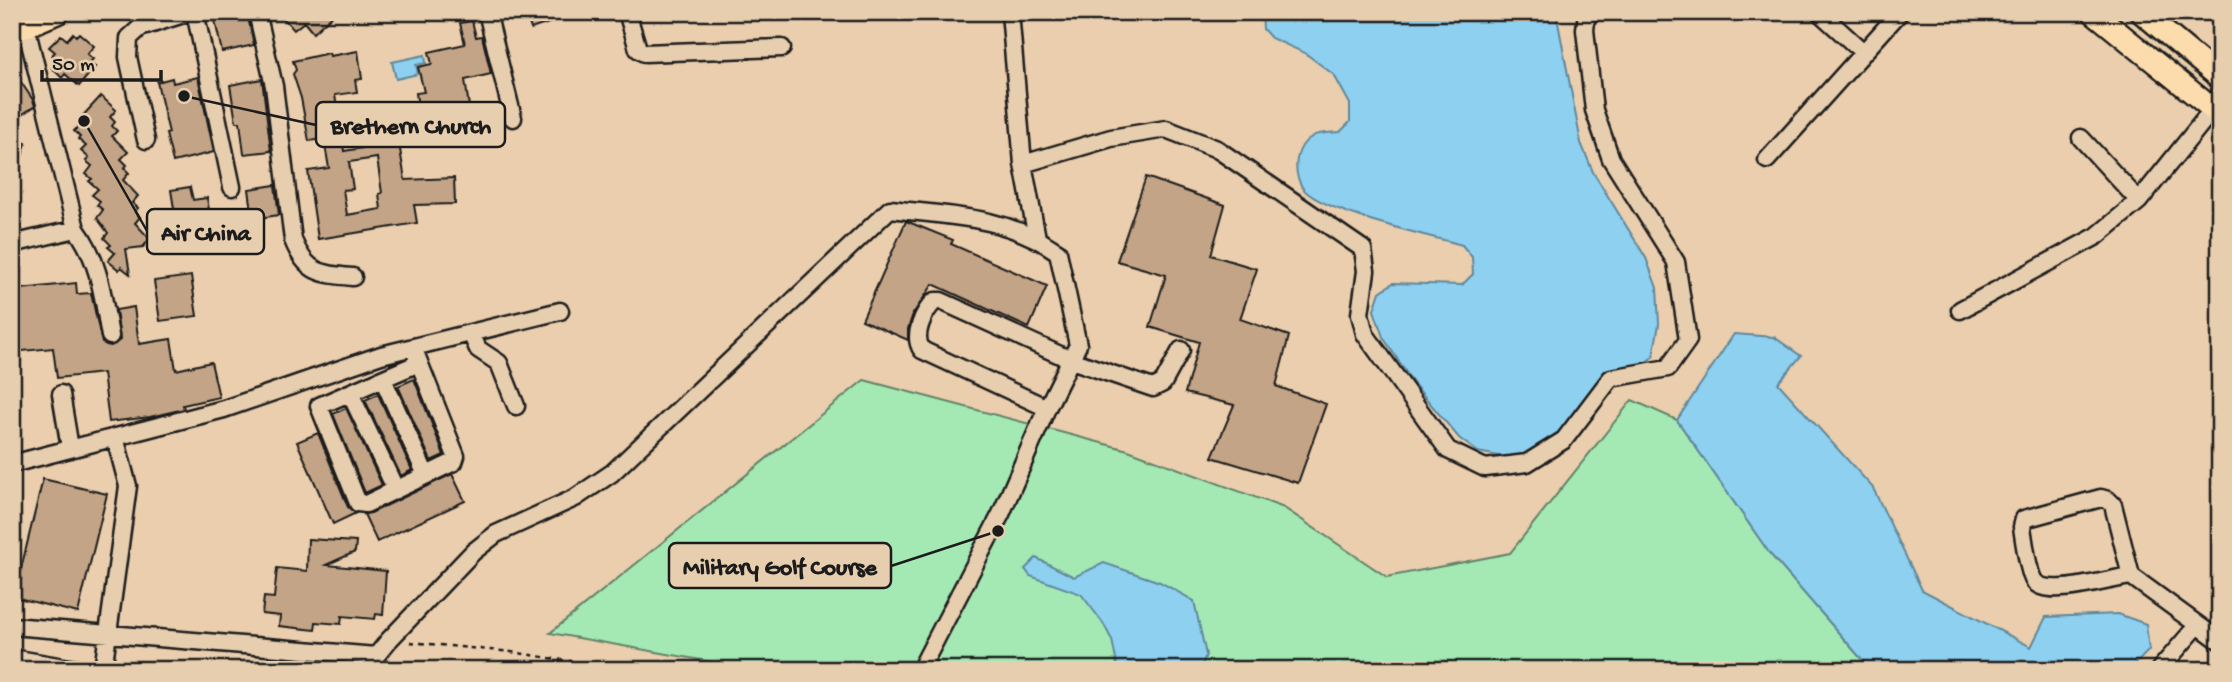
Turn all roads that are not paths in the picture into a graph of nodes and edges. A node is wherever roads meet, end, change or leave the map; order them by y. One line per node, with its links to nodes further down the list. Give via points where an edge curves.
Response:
1 (59, 12): 12 (main road)
2 (192, 12): 19 (street, via 140,28 129,38 128,57); 22 (street)
3 (257, 12): 27 (street, via 274,86 293,240 301,259 313,271)
4 (487, 12): 17 (street)
5 (627, 12): 13 (street, via 638,49 644,53)
6 (1010, 12): 21 (street)
7 (1587, 12): 21 (street, via 1594,110 1611,159 1676,262 1688,340 1668,368 1611,378 1564,440 1527,463 1485,468 1448,450 1365,334 1360,314 1366,271 1363,249 1217,149 1166,129 1111,138)
8 (1819, 12): 14 (street)
9 (1900, 12): 14 (street)
10 (2093, 12): 16 (main road)
11 (2141, 12): 15 (main road)
12 (19, 29): 24 (street)
13 (782, 48)
14 (1863, 52): 20 (street)
15 (2220, 78)
16 (2216, 112): 23 (street)
17 (513, 118)
18 (2081, 138): 23 (street)
19 (146, 140)
20 (1767, 160)
21 (1023, 164): 25 (street)
22 (232, 187)
23 (2139, 201): 28 (street, via 2097,236)
24 (76, 229): 26 (street); 31 (street, via 89,246)
25 (1037, 238): 34 (street, via 1058,252 1078,345); 52 (street, via 993,221 890,209 612,473 575,498 496,534 473,552 389,640)
26 (12, 244)
27 (353, 277)
28 (1960, 310)
29 (560, 311): 30 (street)
30 (471, 333): 32 (street); 39 (street, via 478,349 499,363)
31 (110, 336)
32 (413, 347): 35 (street); 41 (street, via 224,409)
33 (1181, 351): 34 (street, via 1163,383 1153,388)
34 (1071, 360): 40 (street); 40 (street, via 942,301 930,306 917,335 922,350)
35 (419, 363): 36 (street); 44 (street, via 456,456)
36 (383, 379): 37 (street); 44 (street)
37 (349, 393): 45 (street); 45 (street, via 319,406 358,503 366,504)
38 (61, 394): 42 (street)
39 (516, 406)
40 (1047, 408): 55 (street, via 1001,514)
41 (116, 437): 42 (street); 49 (street, via 128,486)
42 (70, 448): 43 (street)
43 (12, 464)
44 (426, 475): 45 (street)
45 (396, 490)
46 (2131, 576): 46 (street, via 2053,590 2040,586 2033,580 2024,519 2108,500); 47 (street)
47 (2197, 625): 50 (street); 56 (street)
48 (12, 626): 49 (street)
49 (107, 634): 52 (street); 54 (street)
50 (2220, 641)
51 (12, 658): 53 (street)
52 (375, 663)
53 (80, 670)
54 (103, 670)
55 (920, 670)
56 (2159, 670)

